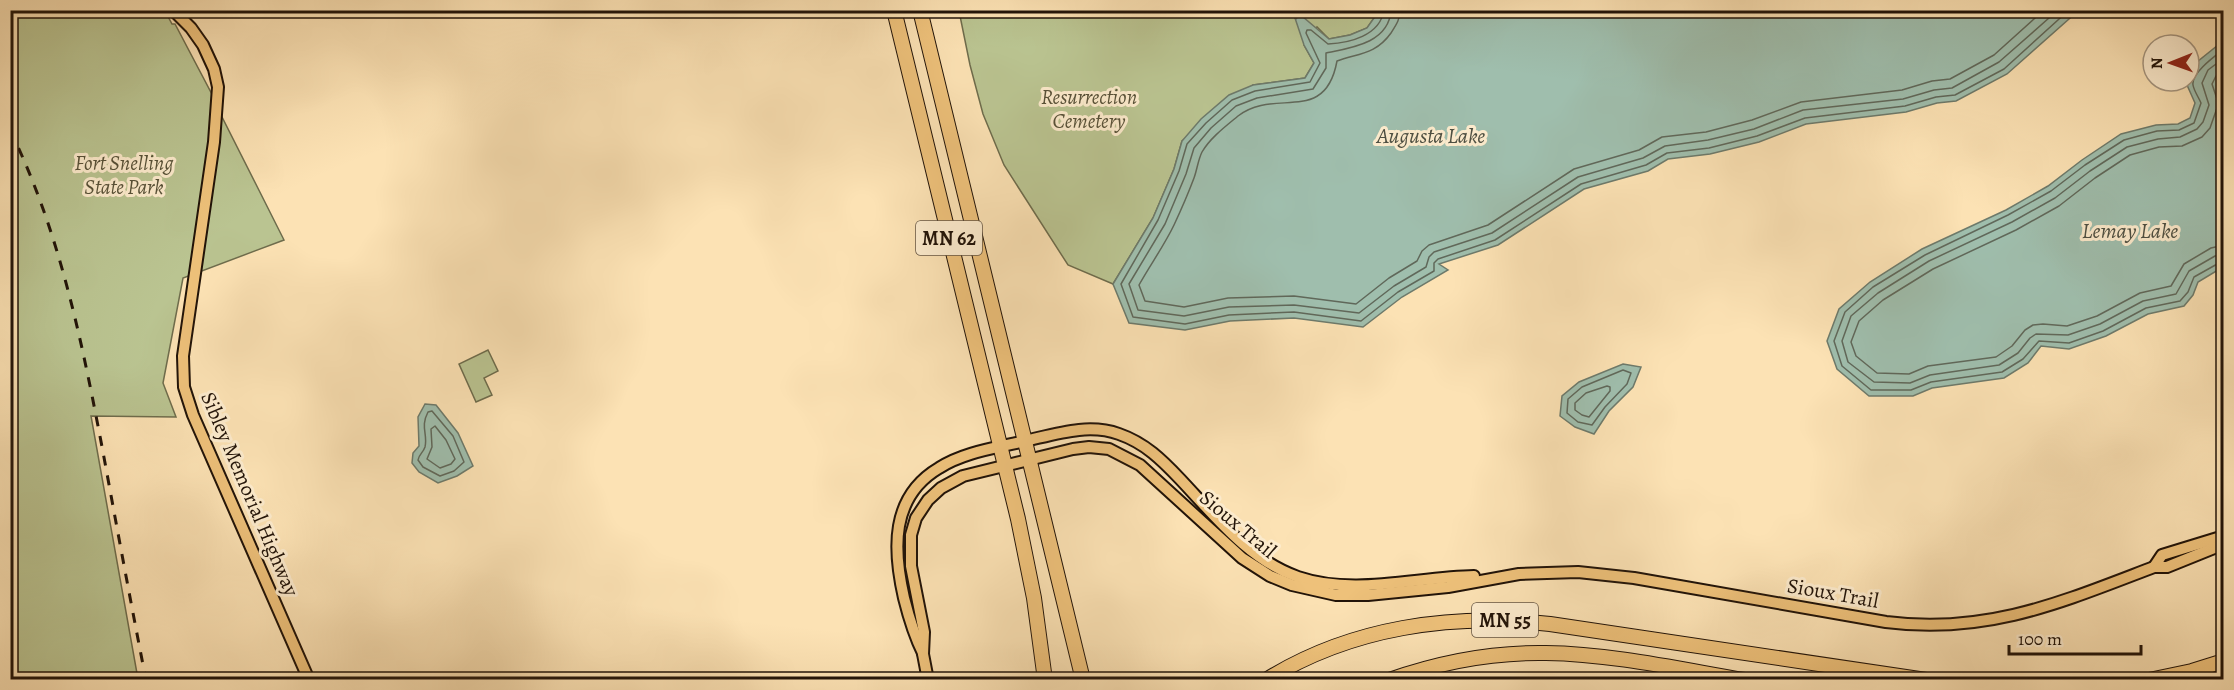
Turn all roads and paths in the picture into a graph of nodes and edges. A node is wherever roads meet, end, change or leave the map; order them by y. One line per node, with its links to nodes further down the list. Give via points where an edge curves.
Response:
1 (173, 10): 14 (main road, Sibley Memorial Highway, via 208,54 217,78 218,96 184,346 184,387)
2 (894, 10): 5 (highway, MN 62)
3 (920, 10): 4 (highway, MN 62)
4 (1025, 441): 5 (main road, Sioux Trail); 6 (highway, MN 62); 11 (main road, Sioux Trail, via 1082,429 1117,433 1136,441 1159,457 1248,549 1277,568 1307,580 1356,586)
5 (1000, 446): 7 (highway, MN 62); 12 (main road, Sioux Trail, via 937,469 916,489 900,517 896,538 898,573 913,634)
6 (1030, 460): 7 (main road, Sioux Trail); 11 (main road, Sioux Trail, via 1089,447 1109,449 1127,457 1251,565 1308,591 1357,596 1448,587); 17 (highway, MN 62)
7 (1005, 465): 12 (main road, Sioux Trail, via 947,483 916,518 909,554 924,632); 16 (highway, MN 62, via 1033,588)
8 (2223, 536): 10 (main road, Sioux Trail, via 2162,555)
9 (2223, 544): 10 (main road, Sioux Trail, via 2168,567)
10 (2154, 567): 11 (main road, Sioux Trail, via 2023,614 1937,625 1866,619 1615,575 1558,572)
11 (1498, 576)
12 (923, 654): 15 (main road)
13 (2223, 661): 22 (highway)
14 (309, 680)
15 (928, 680)
16 (1045, 680)
17 (1083, 680)
18 (1266, 680): 21 (highway, MN 55, via 1330,649 1379,633 1423,624 1493,619 1550,624)
19 (1389, 680): 20 (highway, MN 55, via 1456,661 1533,653 1602,657)
20 (1744, 680)
21 (1926, 680)
22 (2149, 680)

